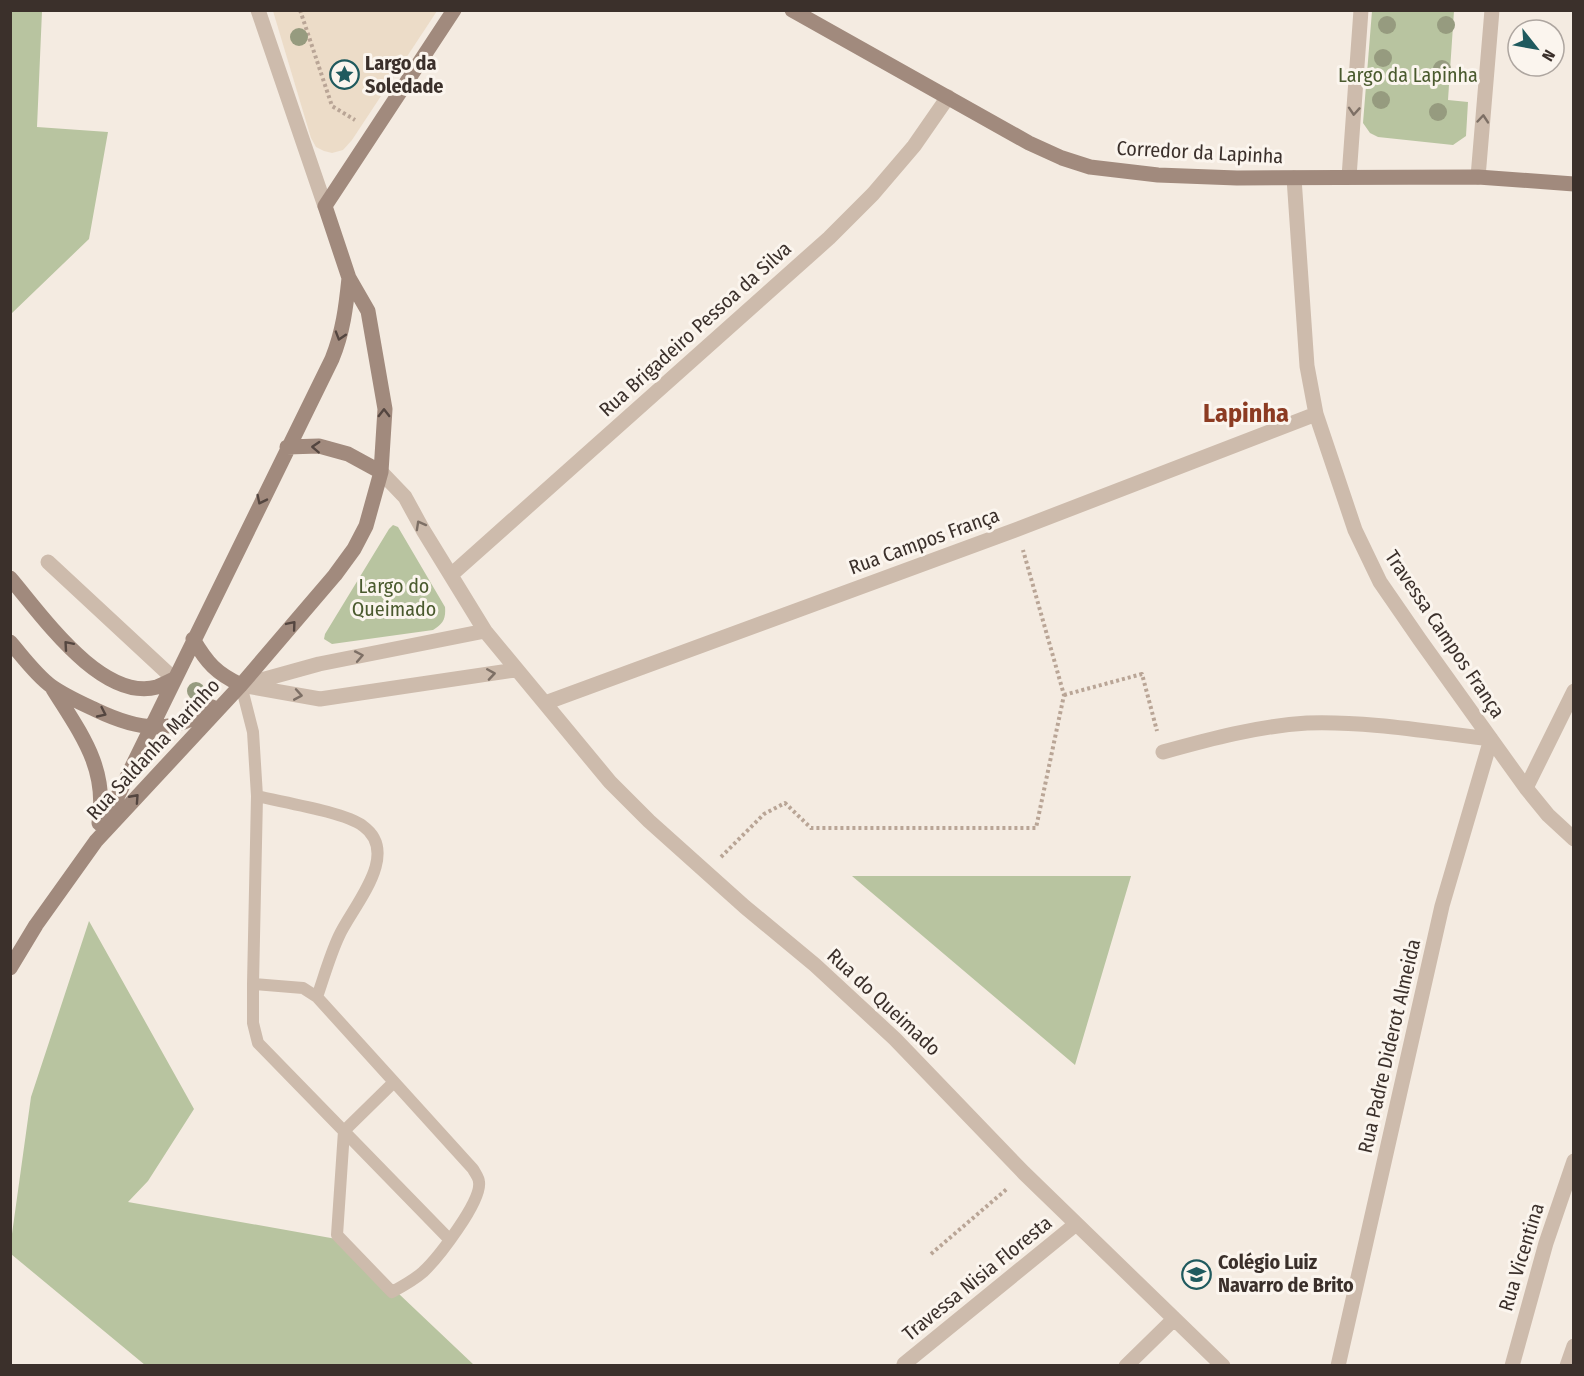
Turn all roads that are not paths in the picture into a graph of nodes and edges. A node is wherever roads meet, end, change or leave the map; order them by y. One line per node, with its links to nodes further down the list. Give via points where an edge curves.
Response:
1 (258, 10): 11 (street)
2 (454, 10): 11 (main road)
3 (792, 10): 6 (main road, Corredor da Lapinha)
4 (1361, 10): 7 (street, one-way to 7)
5 (1492, 10): 8 (street, one-way to 5)
6 (948, 98): 9 (main road, Corredor da Lapinha, via 1029,143 1090,166 1158,175); 17 (street, Rua Brigadeiro Pessoa da Silva, via 914,146 829,238)
7 (1348, 177): 8 (main road, Corredor da Lapinha); 9 (main road, Corredor da Lapinha)
8 (1478, 177): 10 (main road, Corredor da Lapinha)
9 (1294, 178): 13 (street, Travessa Campos França, via 1307,366)
10 (1574, 184)
11 (325, 206): 12 (main road)
12 (349, 278): 14 (main road, one-way to 14, via 340,338); 15 (main road, one-way to 12, via 385,409 368,311)
13 (1316, 414): 27 (street, Rua Campos França); 29 (street, Travessa Campos França, via 1355,530 1380,582)
14 (287, 447): 15 (main road, one-way to 14, via 348,454 319,446); 20 (main road, one-way to 20)
15 (381, 472): 17 (street, one-way to 15, via 405,497); 25 (main road, one-way to 15, via 354,549 366,526)
16 (48, 562): 23 (street)
17 (451, 575): 19 (street)
18 (10, 578): 23 (main road, one-way to 18, via 142,688 122,684 98,672 77,656)
19 (485, 631): 22 (street); 25 (street, one-way to 19, via 319,664)
20 (193, 639): 23 (main road); 25 (main road, via 212,667)
21 (10, 642): 24 (main road)
22 (515, 670): 25 (street, one-way to 22, via 320,699); 27 (street, Rua do Queimado)
23 (174, 679): 28 (main road, Rua Saldanha Marinho)
24 (50, 685): 28 (main road, one-way to 28, via 124,723); 34 (main road, via 86,742 99,777 102,803)
25 (241, 686): 28 (main road, via 201,715 179,725); 32 (lane, via 253,732); 34 (main road, Rua Saldanha Marinho, one-way to 25)
26 (1574, 692): 31 (street)
27 (545, 704): 41 (street, Rua do Queimado, via 610,782 649,821 895,1039)
28 (152, 727): 34 (main road, Rua Saldanha Marinho)
29 (1491, 739): 30 (street, via 1383,726 1307,723 1238,732); 31 (street, Travessa Campos França); 48 (street, Rua Padre Diderot Almeida, via 1442,906)
30 (1163, 752)
31 (1526, 788): 33 (street, Travessa Campos França)
32 (257, 796): 36 (lane); 37 (lane, via 348,818 371,833 376,845 372,881 337,939)
33 (1574, 839)
34 (96, 841): 35 (main road, Rua Saldanha Marinho)
35 (10, 968)
36 (254, 984): 37 (lane, via 303,988); 39 (lane, via 253,1023 258,1042)
37 (317, 997): 38 (lane)
38 (394, 1082): 39 (lane); 42 (lane, via 479,1180 472,1207)
39 (344, 1131): 42 (lane); 42 (lane, via 337,1235 392,1292 421,1274)
40 (1574, 1161): 49 (street, Rua Vicentina)
41 (1076, 1224): 43 (street, Rua do Queimado); 45 (street, Travessa Nisia Floresta)
42 (449, 1239)
43 (1174, 1319): 46 (street); 47 (street, Rua do Queimado)
44 (1574, 1346): 50 (street)
45 (904, 1364)
46 (1126, 1365)
47 (1223, 1365)
48 (1338, 1365)
49 (1512, 1365)
50 (1567, 1365)

